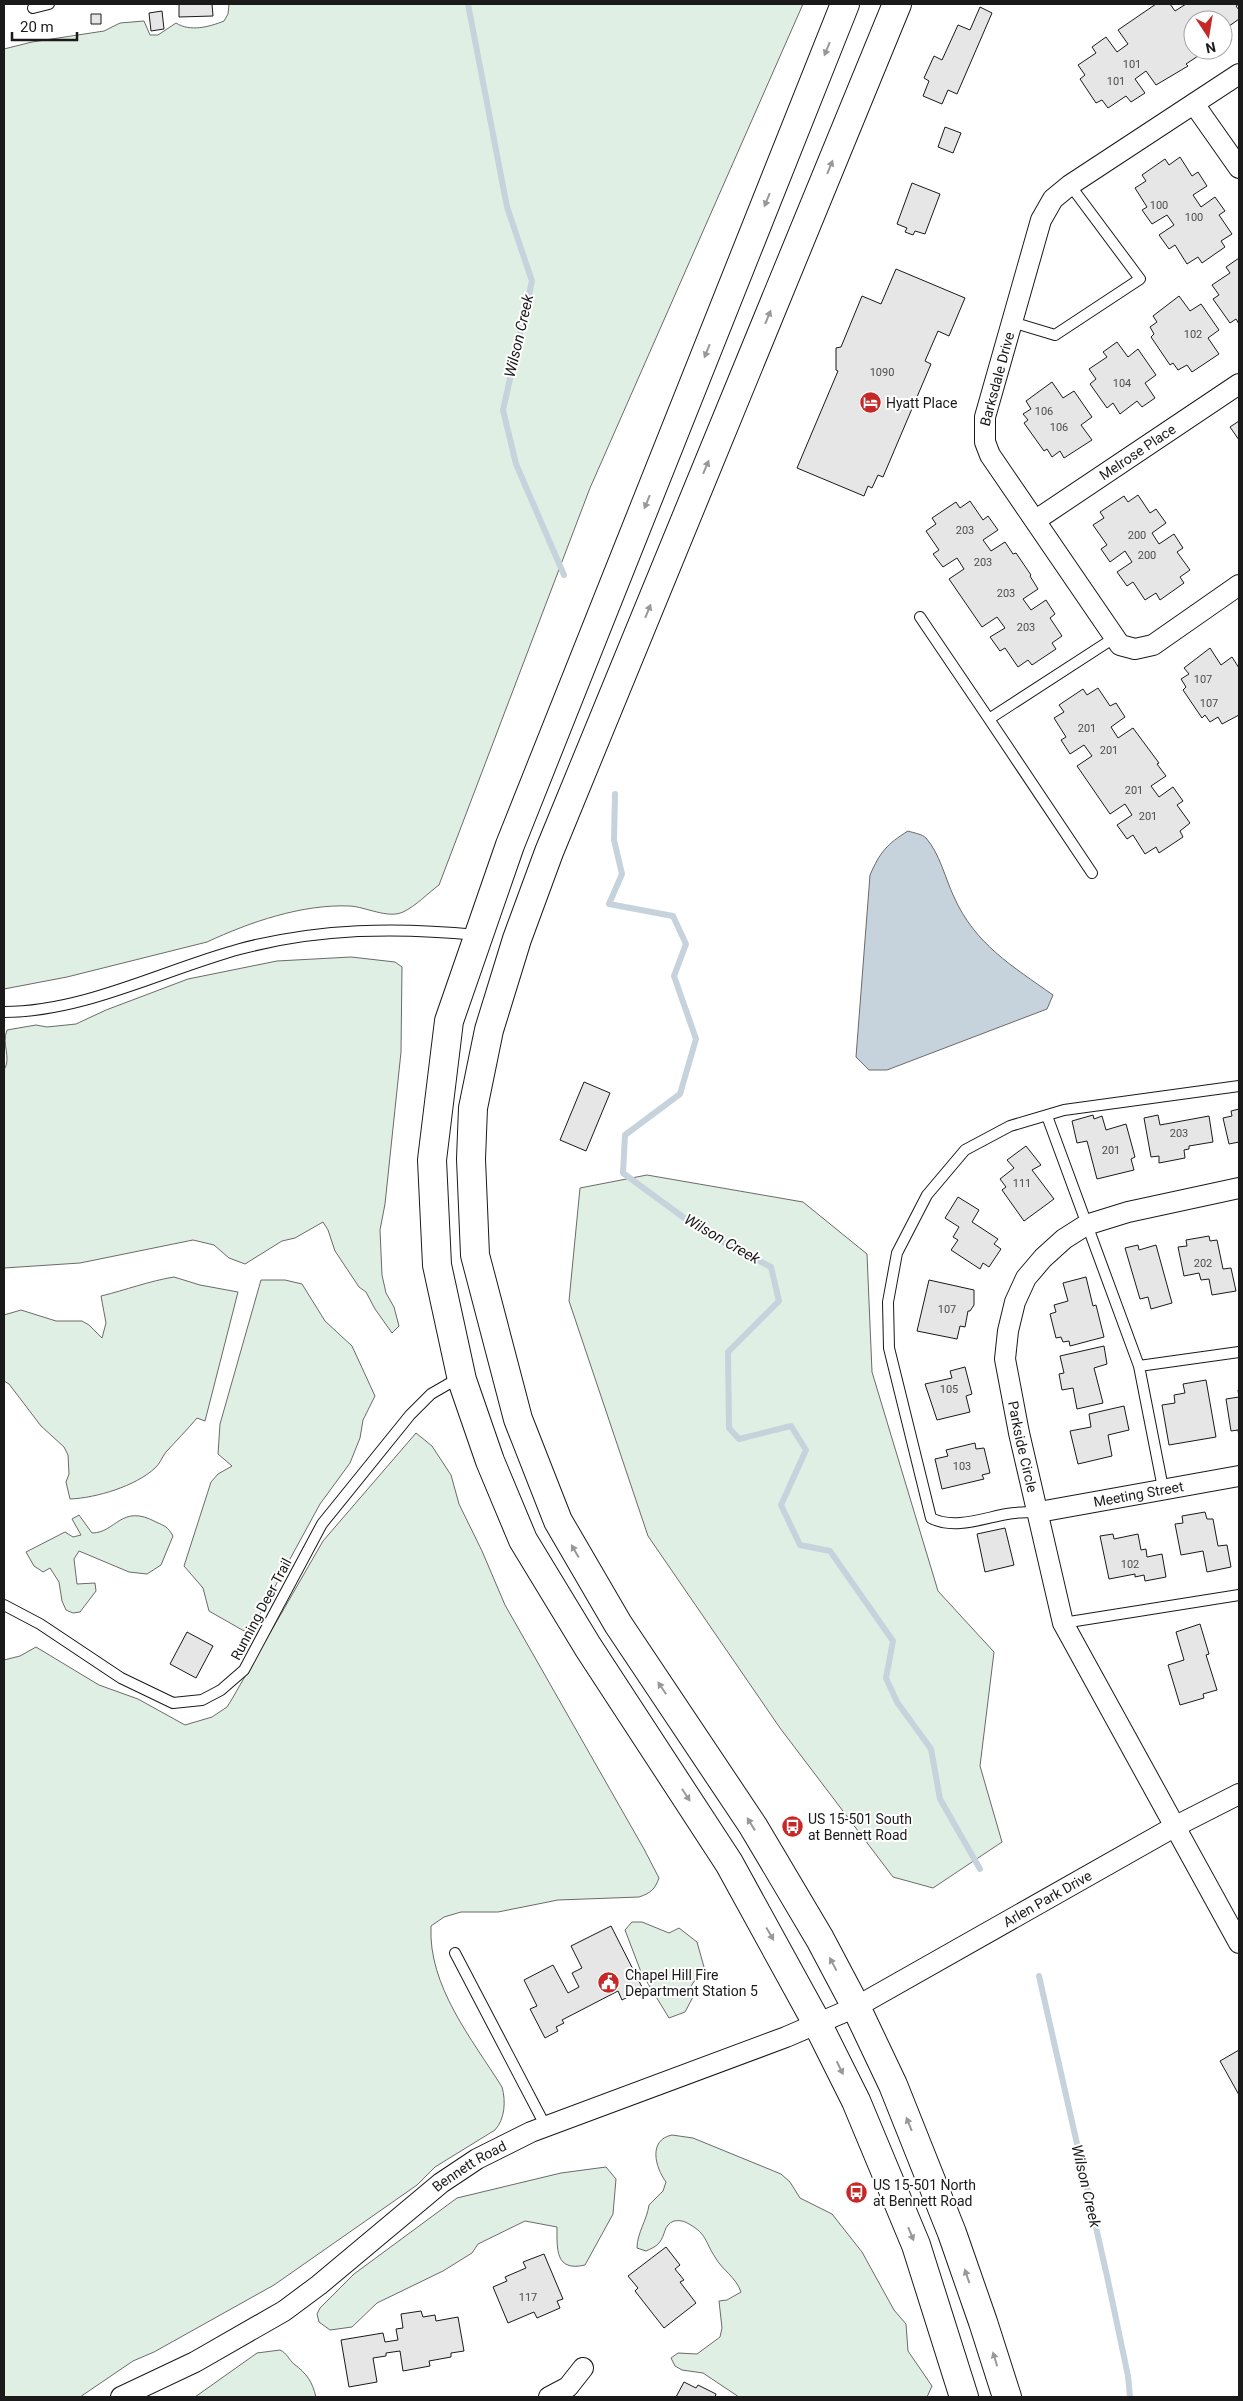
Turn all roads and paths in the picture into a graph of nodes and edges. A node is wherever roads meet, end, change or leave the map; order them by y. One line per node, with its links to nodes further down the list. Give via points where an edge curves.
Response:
1 (49, 4): 4 (lane)
2 (845, 4): 17 (highway, one-way to 17, via 510,844)
3 (896, 4): 36 (highway, one-way to 3, via 753,1826 618,1624 558,1521 518,1418 475,1255 472,1108 489,1030 517,939 549,852)
4 (33, 8)
5 (1239, 74): 6 (street, Barksdale Drive)
6 (1194, 104): 7 (street); 8 (street, Barksdale Drive)
7 (1239, 168)
8 (1070, 184): 9 (street, Barksdale Drive, via 1053,199 1041,220); 9 (lane, via 1140,280 1055,335)
9 (1012, 322): 11 (street, Barksdale Drive, via 983,430 990,456)
10 (1239, 384): 11 (street, Melrose Place)
11 (1036, 520): 14 (street, Barksdale Drive)
12 (1239, 585): 14 (street, via 1146,648 1127,648)
13 (920, 616): 15 (lane)
14 (1114, 638): 15 (lane)
15 (989, 718): 16 (lane)
16 (1092, 873)
17 (478, 936): 18 (lane, via 419,930 350,931 296,938 241,949 73,1002 27,1012); 25 (highway, via 449,1021 432,1160 437,1265)
18 (4, 1012)
19 (1239, 1086): 20 (lane, via 1064,1110)
20 (1047, 1116): 22 (lane); 28 (lane, via 1010,1126 965,1150 927,1195 897,1253 888,1302 889,1348 931,1518 953,1524 1010,1513)
21 (1239, 1188): 22 (street, Parkside Circle, via 1128,1212)
22 (1086, 1225): 24 (lane); 28 (street, Parkside Circle, via 1064,1239 1026,1278 1008,1330 1005,1359 1009,1389)
23 (1239, 1352): 24 (lane)
24 (1139, 1366): 27 (lane)
25 (462, 1380): 30 (lane, Running Deer Trail, via 431,1394 410,1414 322,1524 244,1670 222,1690 202,1700 173,1703 121,1678 40,1624); 37 (highway, one-way to 37, via 523,1540 588,1648 729,1863)
26 (1239, 1476): 27 (street, Meeting Street)
27 (1163, 1488): 28 (street, Meeting Street)
28 (1039, 1512): 31 (street, Parkside Circle)
29 (1239, 1595): 31 (lane)
30 (4, 1605)
31 (1063, 1623): 33 (street, Parkside Circle)
32 (1239, 1794): 33 (street, Arlen Park Drive)
33 (1174, 1827): 34 (street, Parkside Circle); 36 (street, Arlen Park Drive)
34 (1239, 1943)
35 (455, 1954): 38 (lane)
36 (856, 2007): 37 (street, Bennett Road); 43 (highway, one-way to 36, via 952,2233 893,2085)
37 (818, 2025): 38 (street, Bennett Road); 42 (highway, one-way to 42, via 856,2101 916,2245)
38 (546, 2127): 40 (street, Bennett Road, via 477,2159 441,2182 284,2311 203,2358)
39 (583, 2368): 41 (street, via 568,2386)
40 (121, 2397)
41 (549, 2397)
42 (964, 2397)
43 (1006, 2397)

